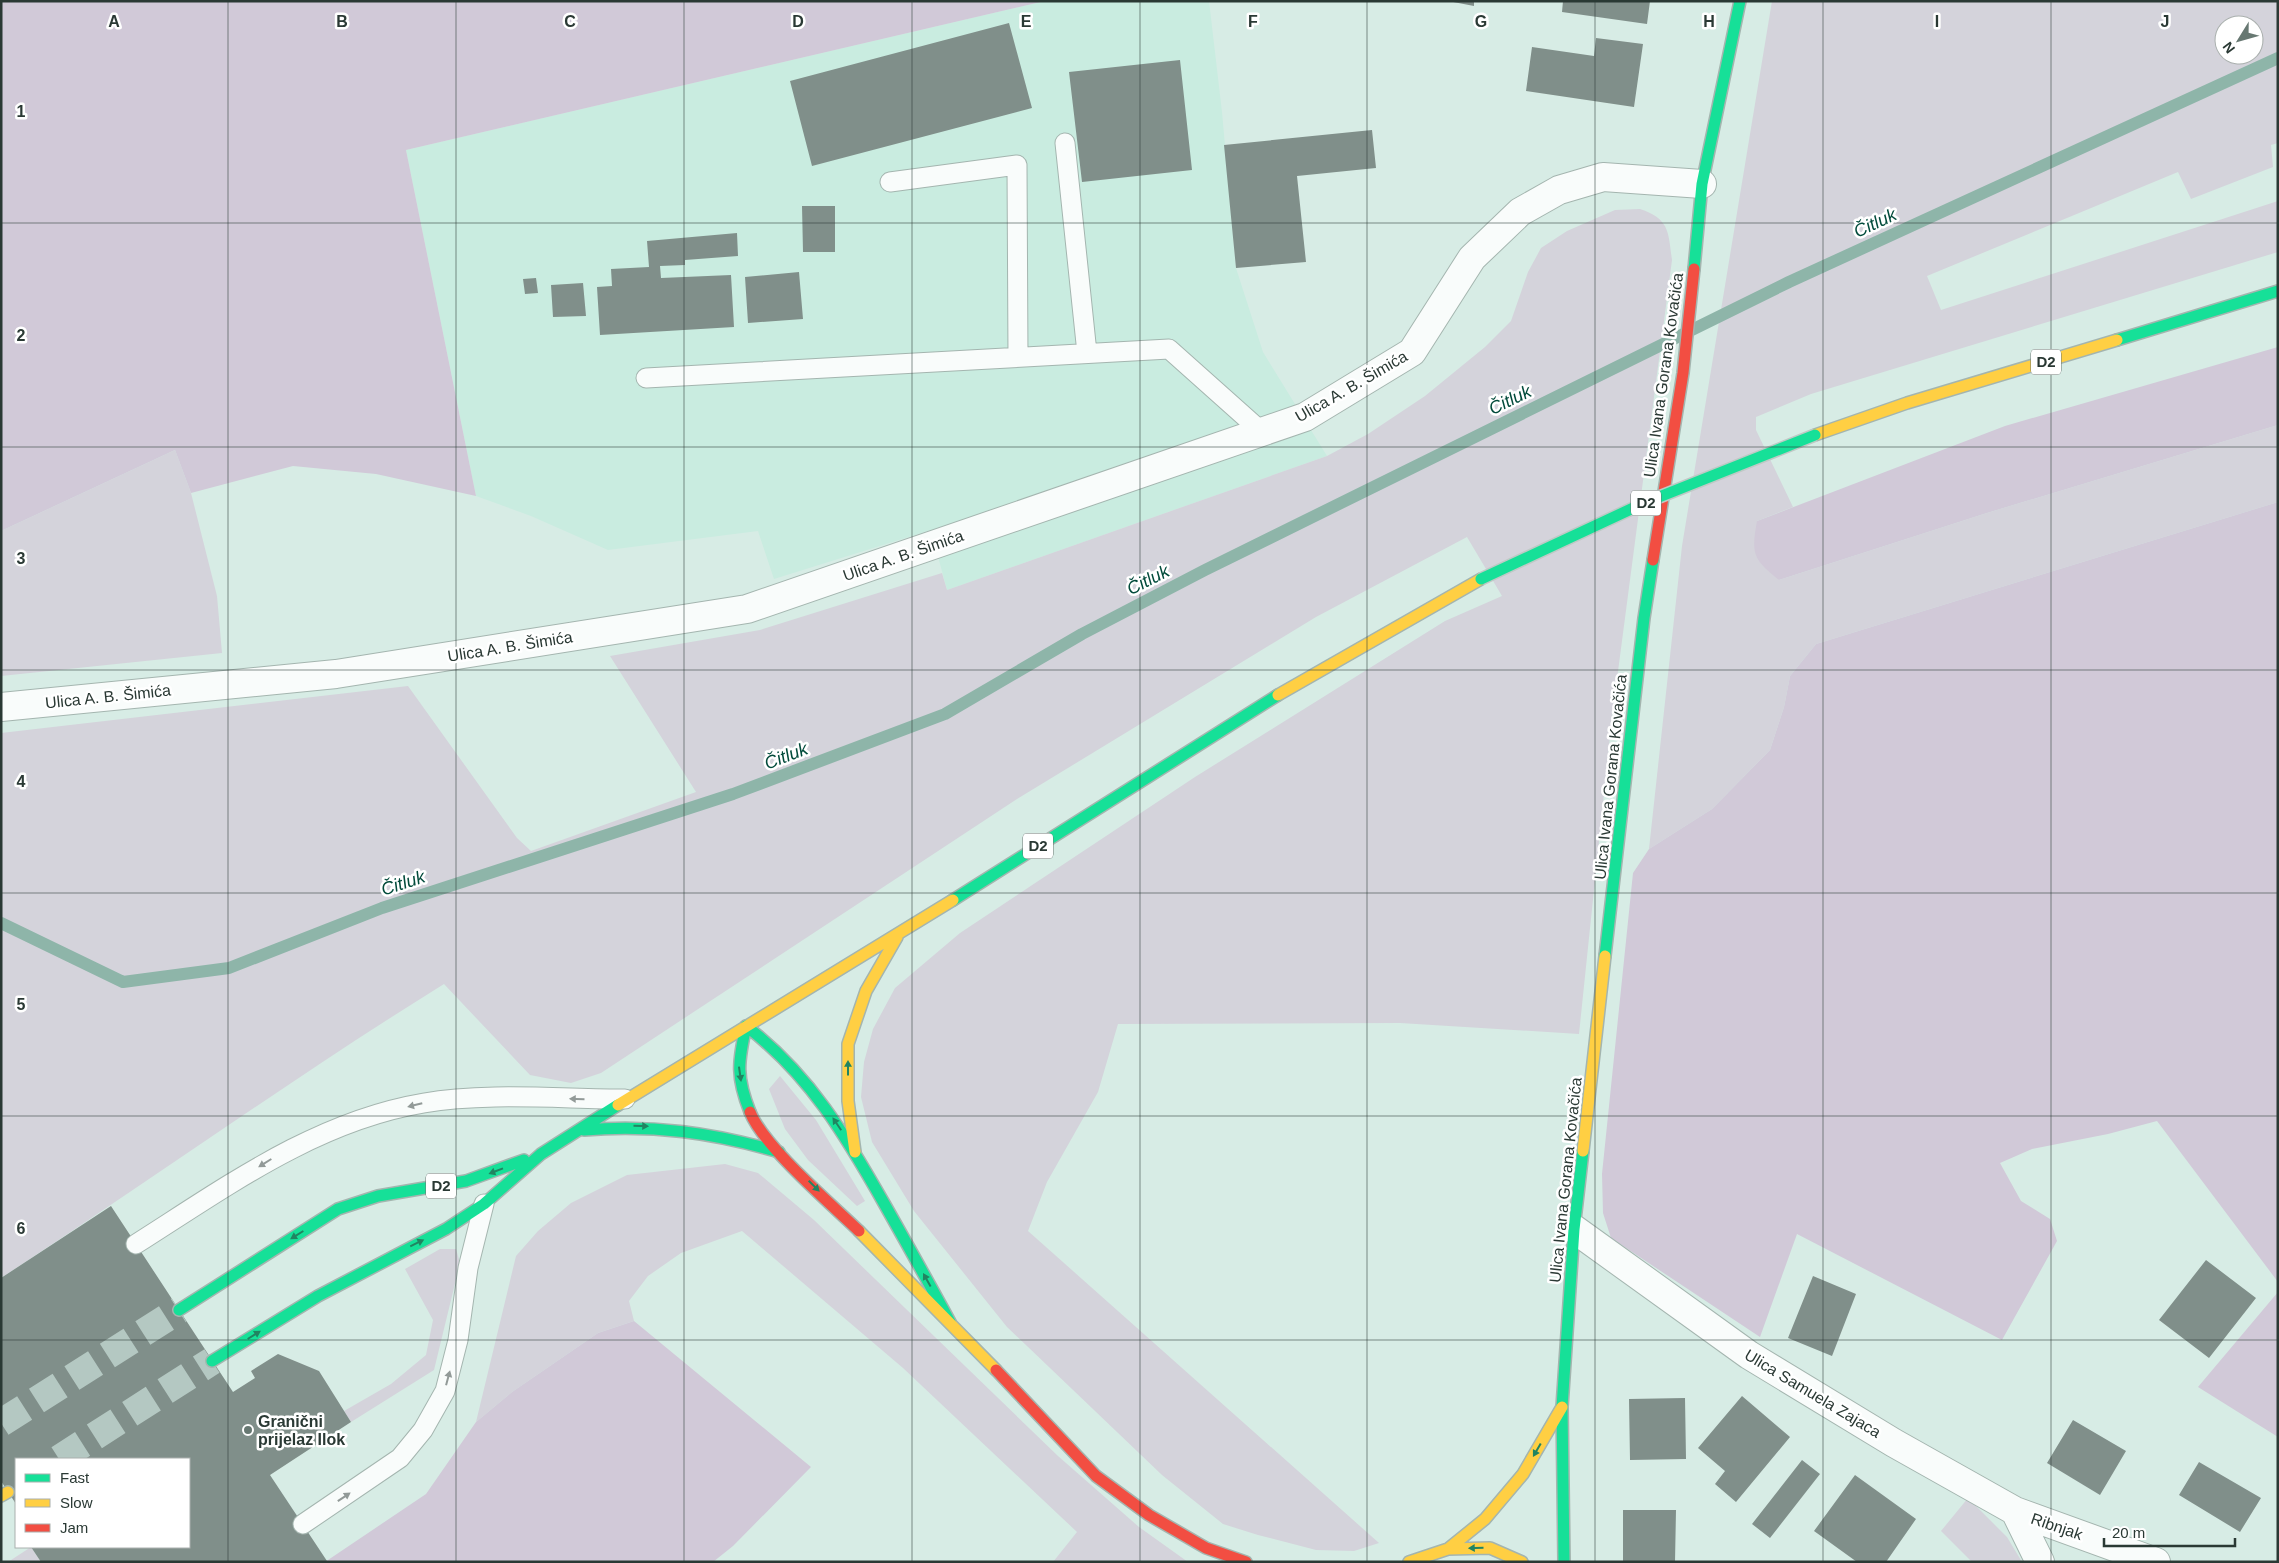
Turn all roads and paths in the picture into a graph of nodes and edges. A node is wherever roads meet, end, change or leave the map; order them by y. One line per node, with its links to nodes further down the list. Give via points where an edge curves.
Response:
1 (1740, 1): 4 (main road, Ulica Ivana Gorana Kovačića)
2 (1065, 143): 6 (lane)
3 (890, 182): 7 (lane, via 1017,165)
4 (1702, 184): 9 (street, Ulica A. B. Šimića, via 1603,177 1559,190 1520,212 1472,258 1412,352 1305,417); 19 (main road, Ulica Ivana Gorana Kovačića, via 1683,373 1644,618)
5 (2278, 291): 11 (main road, D2, bridge, via 1907,403 1815,435 1644,503 1481,579 1291,687)
6 (1087, 353): 7 (lane); 9 (lane, via 1169,349)
7 (1018, 357): 8 (lane)
8 (646, 378)
9 (1262, 432): 10 (street, Ulica A. B. Šimića, via 746,609 336,674)
10 (1, 707)
11 (898, 935): 12 (main road, D2); 16 (main road, one-way to 11, via 848,1101 848,1044 866,991)
12 (746, 1026): 13 (main road, D2); 15 (main road, one-way to 15, via 738,1064 742,1092 753,1119); 16 (main road, one-way to 12, via 796,1068 770,1042)
13 (626, 1099): 14 (main road, D2); 20 (lane, one-way to 20, via 489,1098 424,1103 355,1120 282,1153)
14 (576, 1131): 15 (main road, one-way to 15, via 620,1126 672,1127 733,1138); 17 (main road, D2)
15 (779, 1152): 22 (main road, one-way to 22)
16 (855, 1152): 22 (main road, one-way to 16)
17 (541, 1154): 18 (main road, D2); 21 (main road, D2, one-way to 21, via 448,1185 381,1193 355,1201)
18 (484, 1204): 23 (main road, D2, one-way to 18, via 318,1296 446,1229); 26 (lane, one-way to 18, via 400,1458 422,1430 445,1391 458,1340 468,1268)
19 (1574, 1229): 24 (main road, Ulica Ivana Gorana Kovačića); 25 (street, Ulica Samuela Zajaca, via 1749,1355)
20 (136, 1244)
21 (179, 1310)
22 (950, 1322): 28 (main road, via 1096,1476 1149,1515 1198,1543)
23 (212, 1361)
24 (1562, 1408): 27 (main road, one-way to 27, via 1523,1474 1485,1519); 31 (main road, Ulica Ivana Gorana Kovačića)
25 (2015, 1512): 32 (street); 33 (street, Ribnjak)
26 (304, 1524)
27 (1448, 1549): 29 (main road); 30 (main road, one-way to 27, via 1490,1548)
28 (1246, 1562)
29 (1409, 1562)
30 (1522, 1562)
31 (1564, 1562)
32 (2040, 1562)
33 (2156, 1562)

